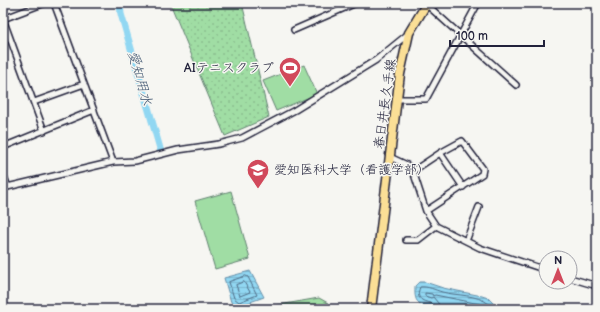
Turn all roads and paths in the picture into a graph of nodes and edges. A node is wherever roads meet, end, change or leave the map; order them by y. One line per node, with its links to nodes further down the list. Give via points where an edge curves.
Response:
1 (45, 3): 12 (street, via 3,19)
2 (54, 3): 9 (street)
3 (356, 3): 6 (street)
4 (427, 3): 7 (main road, 春日井長久手線); 8 (street)
5 (478, 3): 8 (street)
6 (294, 30)
7 (409, 33): 11 (main road, 春日井長久手線); 18 (street, via 376,60 295,110 242,138 135,161)
8 (461, 36): 10 (street); 11 (street, via 426,99)
9 (84, 84): 12 (street); 13 (street)
10 (516, 84)
11 (397, 99): 17 (main road, 春日井長久手線)
12 (34, 102): 14 (street)
13 (94, 110): 14 (street); 18 (street)
14 (44, 131): 15 (street)
15 (3, 148)
16 (440, 153): 19 (street); 21 (street); 21 (street, via 462,141 483,169 482,174)
17 (390, 157): 19 (street, via 407,165); 31 (main road, 春日井長久手線)
18 (113, 162): 22 (street)
19 (413, 171): 24 (street)
20 (3, 174): 22 (street)
21 (463, 187): 24 (street)
22 (5, 188)
23 (479, 207): 27 (street)
24 (426, 211): 25 (street)
25 (436, 226): 26 (street, via 418,240); 27 (street)
26 (406, 240)
27 (466, 241): 28 (street)
28 (538, 267)
29 (578, 280): 30 (street)
30 (597, 286)
31 (371, 309)

